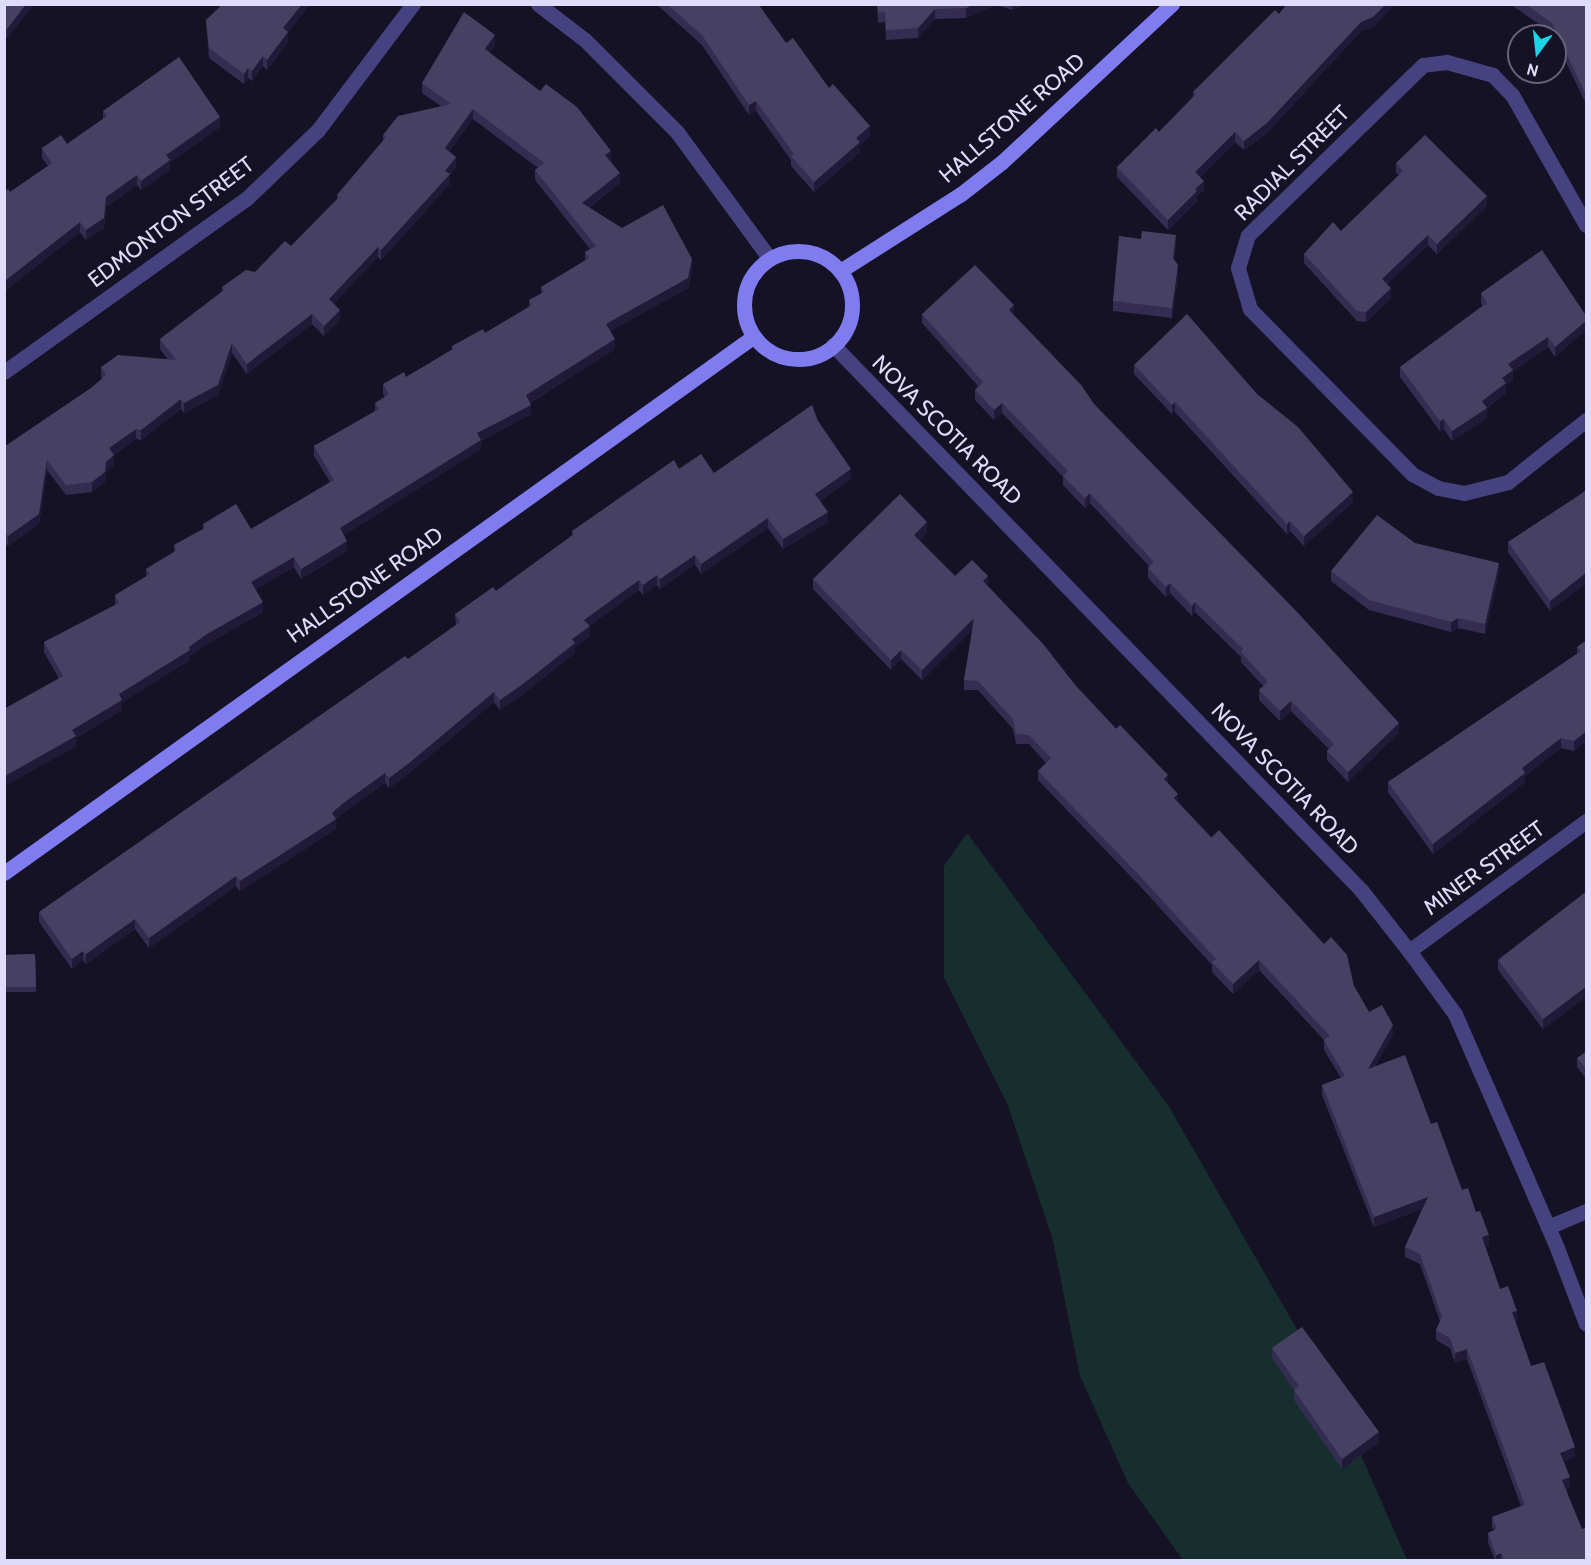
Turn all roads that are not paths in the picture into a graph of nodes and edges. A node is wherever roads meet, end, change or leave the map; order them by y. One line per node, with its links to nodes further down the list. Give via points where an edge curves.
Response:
1 (413, 4): 9 (street, EDMONTON STREET, via 318,130 246,199)
2 (538, 4): 5 (street, via 585,40 677,132)
3 (1172, 4): 6 (street, HALLSTONE ROAD, via 1002,162 961,194)
4 (1587, 225): 10 (street, RADIAL STREET, via 1512,95 1493,75 1447,62 1423,65 1248,235 1238,268 1250,309 1412,474 1438,488 1464,493 1508,482)
5 (770, 259): 6 (street, via 794,251 807,252); 7 (street, via 752,277 746,294 745,313)
6 (840, 271): 8 (street, via 851,295 852,308 844,333)
7 (754, 336): 8 (street, via 763,346 787,357 813,357); 12 (street, HALLSTONE ROAD)
8 (833, 345): 13 (street, NOVA SCOTIA ROAD, via 1361,890)
9 (4, 372)
10 (1587, 420)
11 (1587, 820): 13 (street, MINER STREET)
12 (4, 873)
13 (1409, 951): 15 (street, NOVA SCOTIA ROAD, via 1455,1014)
14 (1587, 1211): 15 (street)
15 (1548, 1227): 16 (street, NOVA SCOTIA ROAD)
16 (1587, 1324)

